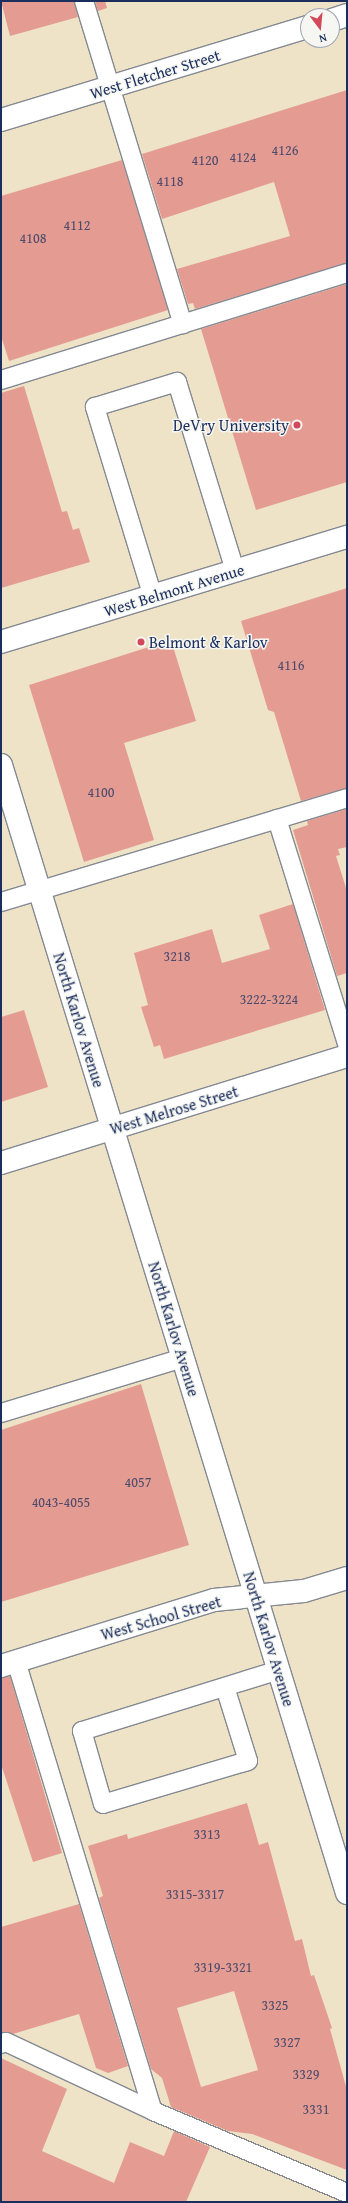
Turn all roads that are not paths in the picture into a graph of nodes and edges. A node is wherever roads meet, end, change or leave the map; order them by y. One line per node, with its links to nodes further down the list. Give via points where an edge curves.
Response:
1 (84, 1): 3 (lane)
2 (300, 29): 3 (street, West Fletcher Street)
3 (110, 87): 4 (street, West Fletcher Street); 6 (lane)
4 (1, 120)
5 (347, 273): 6 (lane)
6 (183, 324): 7 (lane)
7 (1, 380)
8 (347, 537): 9 (street, West Belmont Avenue)
9 (235, 571): 10 (street, West Belmont Avenue); 10 (lane, via 177,382 95,407)
10 (153, 597): 11 (street, West Belmont Avenue)
11 (1, 642)
12 (1, 765): 15 (street, North Karlov Avenue)
13 (347, 798): 14 (lane)
14 (277, 819): 15 (lane); 17 (lane)
15 (39, 890): 16 (lane); 19 (street, North Karlov Avenue)
16 (1, 902)
17 (347, 1044)
18 (347, 1056): 19 (street, West Melrose Street)
19 (112, 1129): 20 (street, West Melrose Street); 21 (street, North Karlov Avenue)
20 (1, 1163)
21 (183, 1358): 22 (lane); 24 (street, North Karlov Avenue)
22 (1, 1413)
23 (347, 1578): 24 (street, West School Street, via 304,1591)
24 (256, 1596): 25 (street, West School Street, via 214,1600); 26 (street, North Karlov Avenue)
25 (8, 1664): 30 (lane)
26 (279, 1670): 27 (lane); 28 (street, North Karlov Avenue)
27 (225, 1687): 27 (lane, via 82,1731 103,1804 248,1761)
28 (347, 1893)
29 (1, 2044): 30 (lane, via 6,2042)
30 (153, 2111): 31 (lane)
31 (347, 2193)

